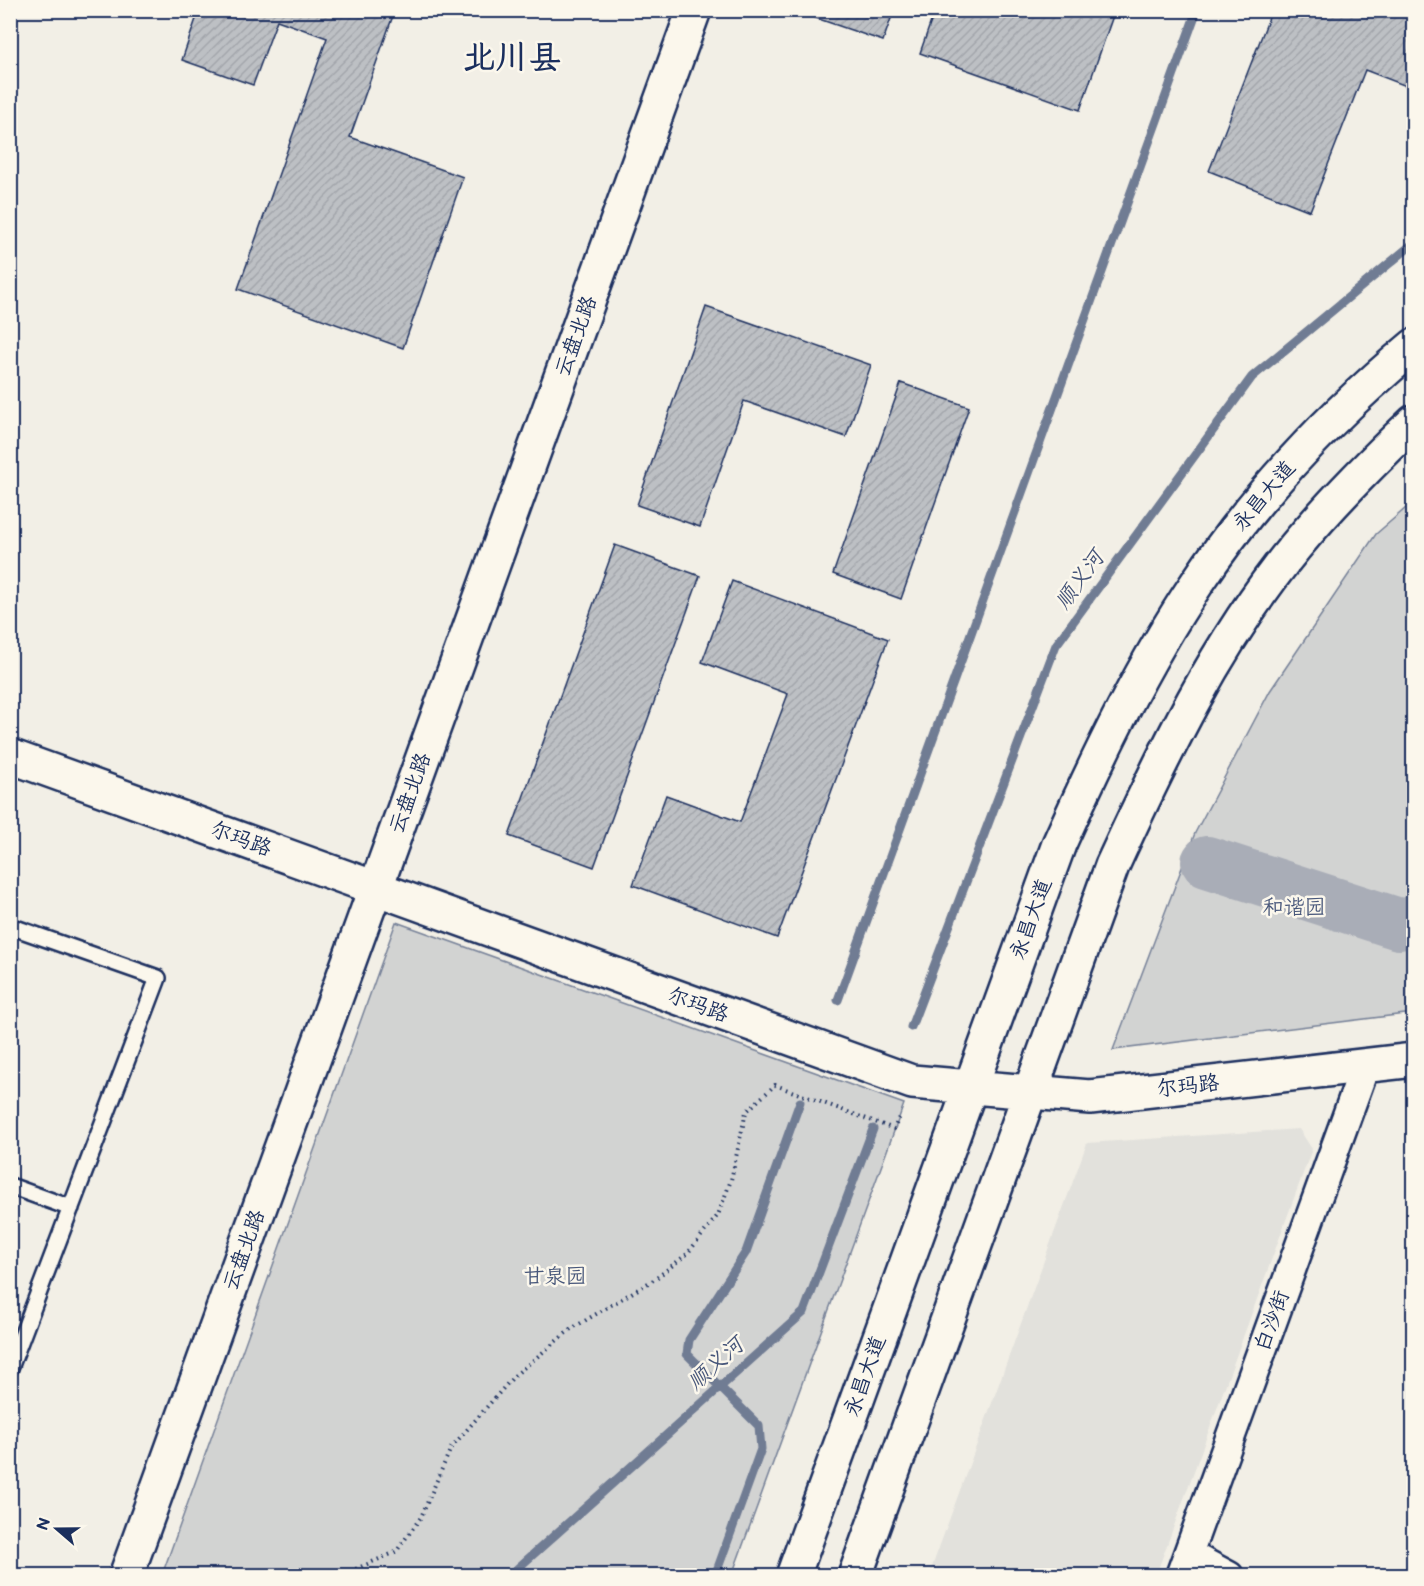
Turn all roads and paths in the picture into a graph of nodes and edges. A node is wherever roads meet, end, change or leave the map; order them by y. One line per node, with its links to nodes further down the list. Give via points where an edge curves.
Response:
1 (694, 10): 5 (street, 云盘北路)
2 (1413, 346): 9 (street, 永昌大道, via 1307,444 1248,512 1197,583 1147,664 1099,755 1059,844)
3 (1413, 422): 10 (street, via 1349,484 1293,549 1245,616 1198,693 1112,866)
4 (10, 756): 5 (street, 尔玛路)
5 (376, 888): 9 (street, 尔玛路, via 912,1082); 16 (street, 云盘北路)
6 (10, 926): 13 (lane, via 158,978)
7 (1413, 1060): 8 (street, 尔玛路)
8 (1365, 1066): 10 (street, 尔玛路, via 1090,1097); 15 (street, 白沙街)
9 (970, 1087): 10 (street, 尔玛路); 18 (street, 永昌大道)
10 (1030, 1092): 19 (street)
11 (899, 1117): 17 (path, via 894,1129 775,1085 746,1112 731,1180 718,1215 687,1254 655,1279 571,1329 514,1376 451,1448 421,1517 396,1552)
12 (10, 1186): 13 (lane)
13 (71, 1208): 14 (lane)
14 (10, 1368)
15 (1184, 1565): 20 (street)
16 (126, 1575)
17 (339, 1575)
18 (793, 1575)
19 (855, 1575)
20 (1229, 1575)

